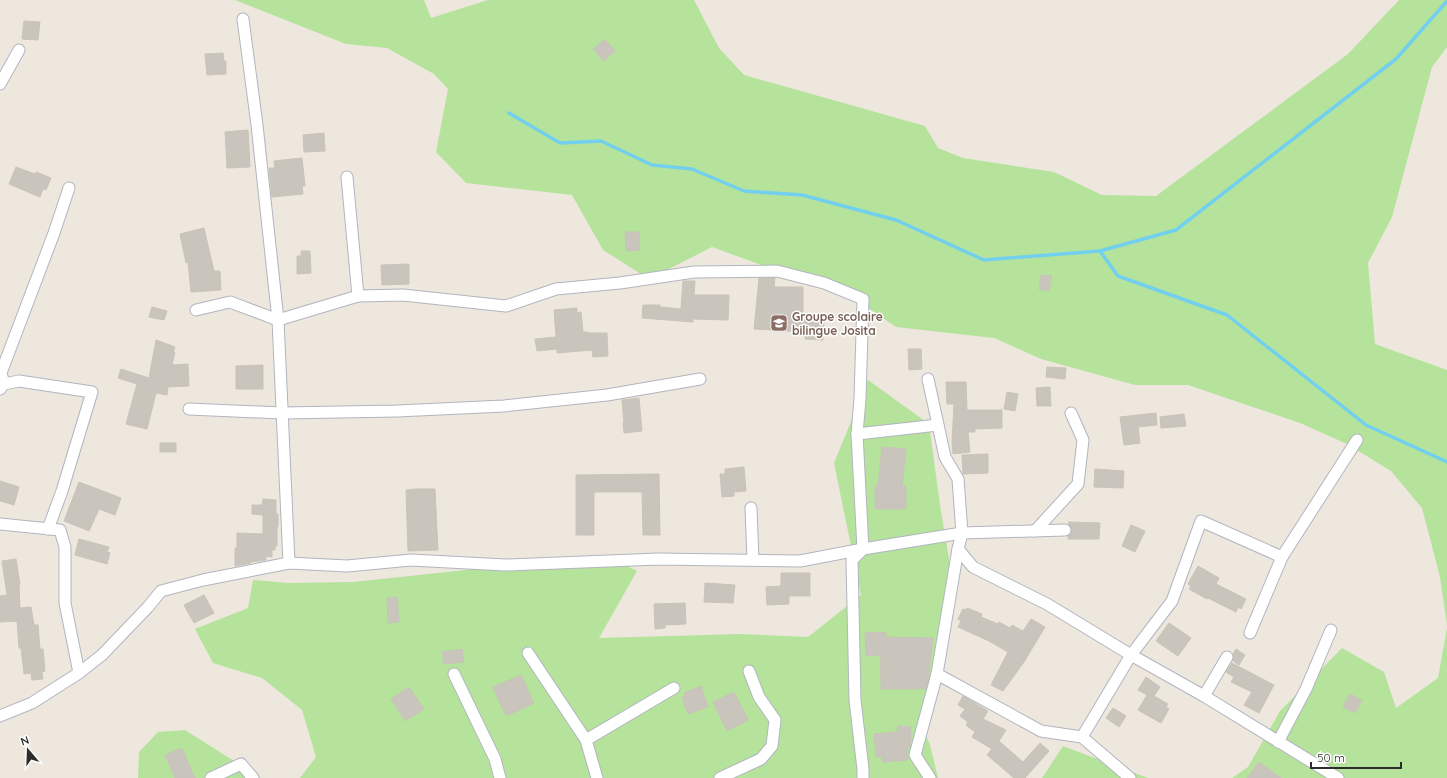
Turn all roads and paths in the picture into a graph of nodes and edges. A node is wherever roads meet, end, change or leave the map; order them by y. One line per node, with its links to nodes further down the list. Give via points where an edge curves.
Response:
1 (243, 19): 8 (street)
2 (19, 50): 3 (street)
3 (0, 84)
4 (347, 177): 6 (street)
5 (69, 188): 11 (street, via 1,373)
6 (358, 296): 8 (street); 16 (street, via 403,295 506,306 556,290 694,272 777,271 824,283 863,299)
7 (196, 310): 8 (street, via 230,302)
8 (278, 320): 13 (street)
9 (928, 378): 15 (street)
10 (700, 379): 13 (street, via 607,395 504,406)
11 (1, 386): 20 (street, via 19,381 92,392)
12 (189, 409): 13 (street)
13 (282, 413): 28 (street)
14 (1070, 413): 22 (street, via 1083,440 1078,484)
15 (938, 425): 16 (street); 23 (street, via 945,457 958,479)
16 (857, 434): 24 (street)
17 (1357, 440): 26 (street)
18 (751, 508): 27 (street)
19 (0, 524): 20 (street)
20 (48, 529): 35 (street, via 60,530 65,548 65,603)
21 (1065, 530): 22 (street)
22 (1035, 531): 23 (street)
23 (962, 534): 24 (street); 25 (street)
24 (863, 549): 27 (street, via 800,561); 49 (street, via 852,560 854,700)
25 (958, 550): 32 (street, via 973,567 1047,604); 37 (street)
26 (1282, 557): 30 (street); 32 (street, via 1201,522 1172,601)
27 (753, 560): 28 (street, via 658,559 505,565 411,560 347,566)
28 (289, 563): 35 (street, via 161,591 102,655)
29 (1331, 630): 43 (street, via 1306,690)
30 (1250, 633)
31 (528, 653): 42 (street)
32 (1131, 655): 39 (street); 41 (street)
33 (1228, 657): 39 (street)
34 (749, 671): 48 (street, via 759,697 775,720 772,746 761,758)
35 (79, 673): 40 (street, via 32,704)
36 (454, 674): 46 (street, via 496,759)
37 (937, 674): 41 (street, via 1042,731); 50 (street, via 915,755)
38 (674, 688): 42 (street)
39 (1204, 696): 43 (street)
40 (0, 716)
41 (1082, 737): 51 (street)
42 (586, 740): 47 (street)
43 (1278, 742): 52 (street)
44 (211, 778): 45 (street, via 241,764)
45 (252, 778)
46 (500, 778)
47 (597, 778)
48 (720, 778)
49 (863, 778)
50 (930, 778)
51 (1130, 778)
52 (1338, 778)

